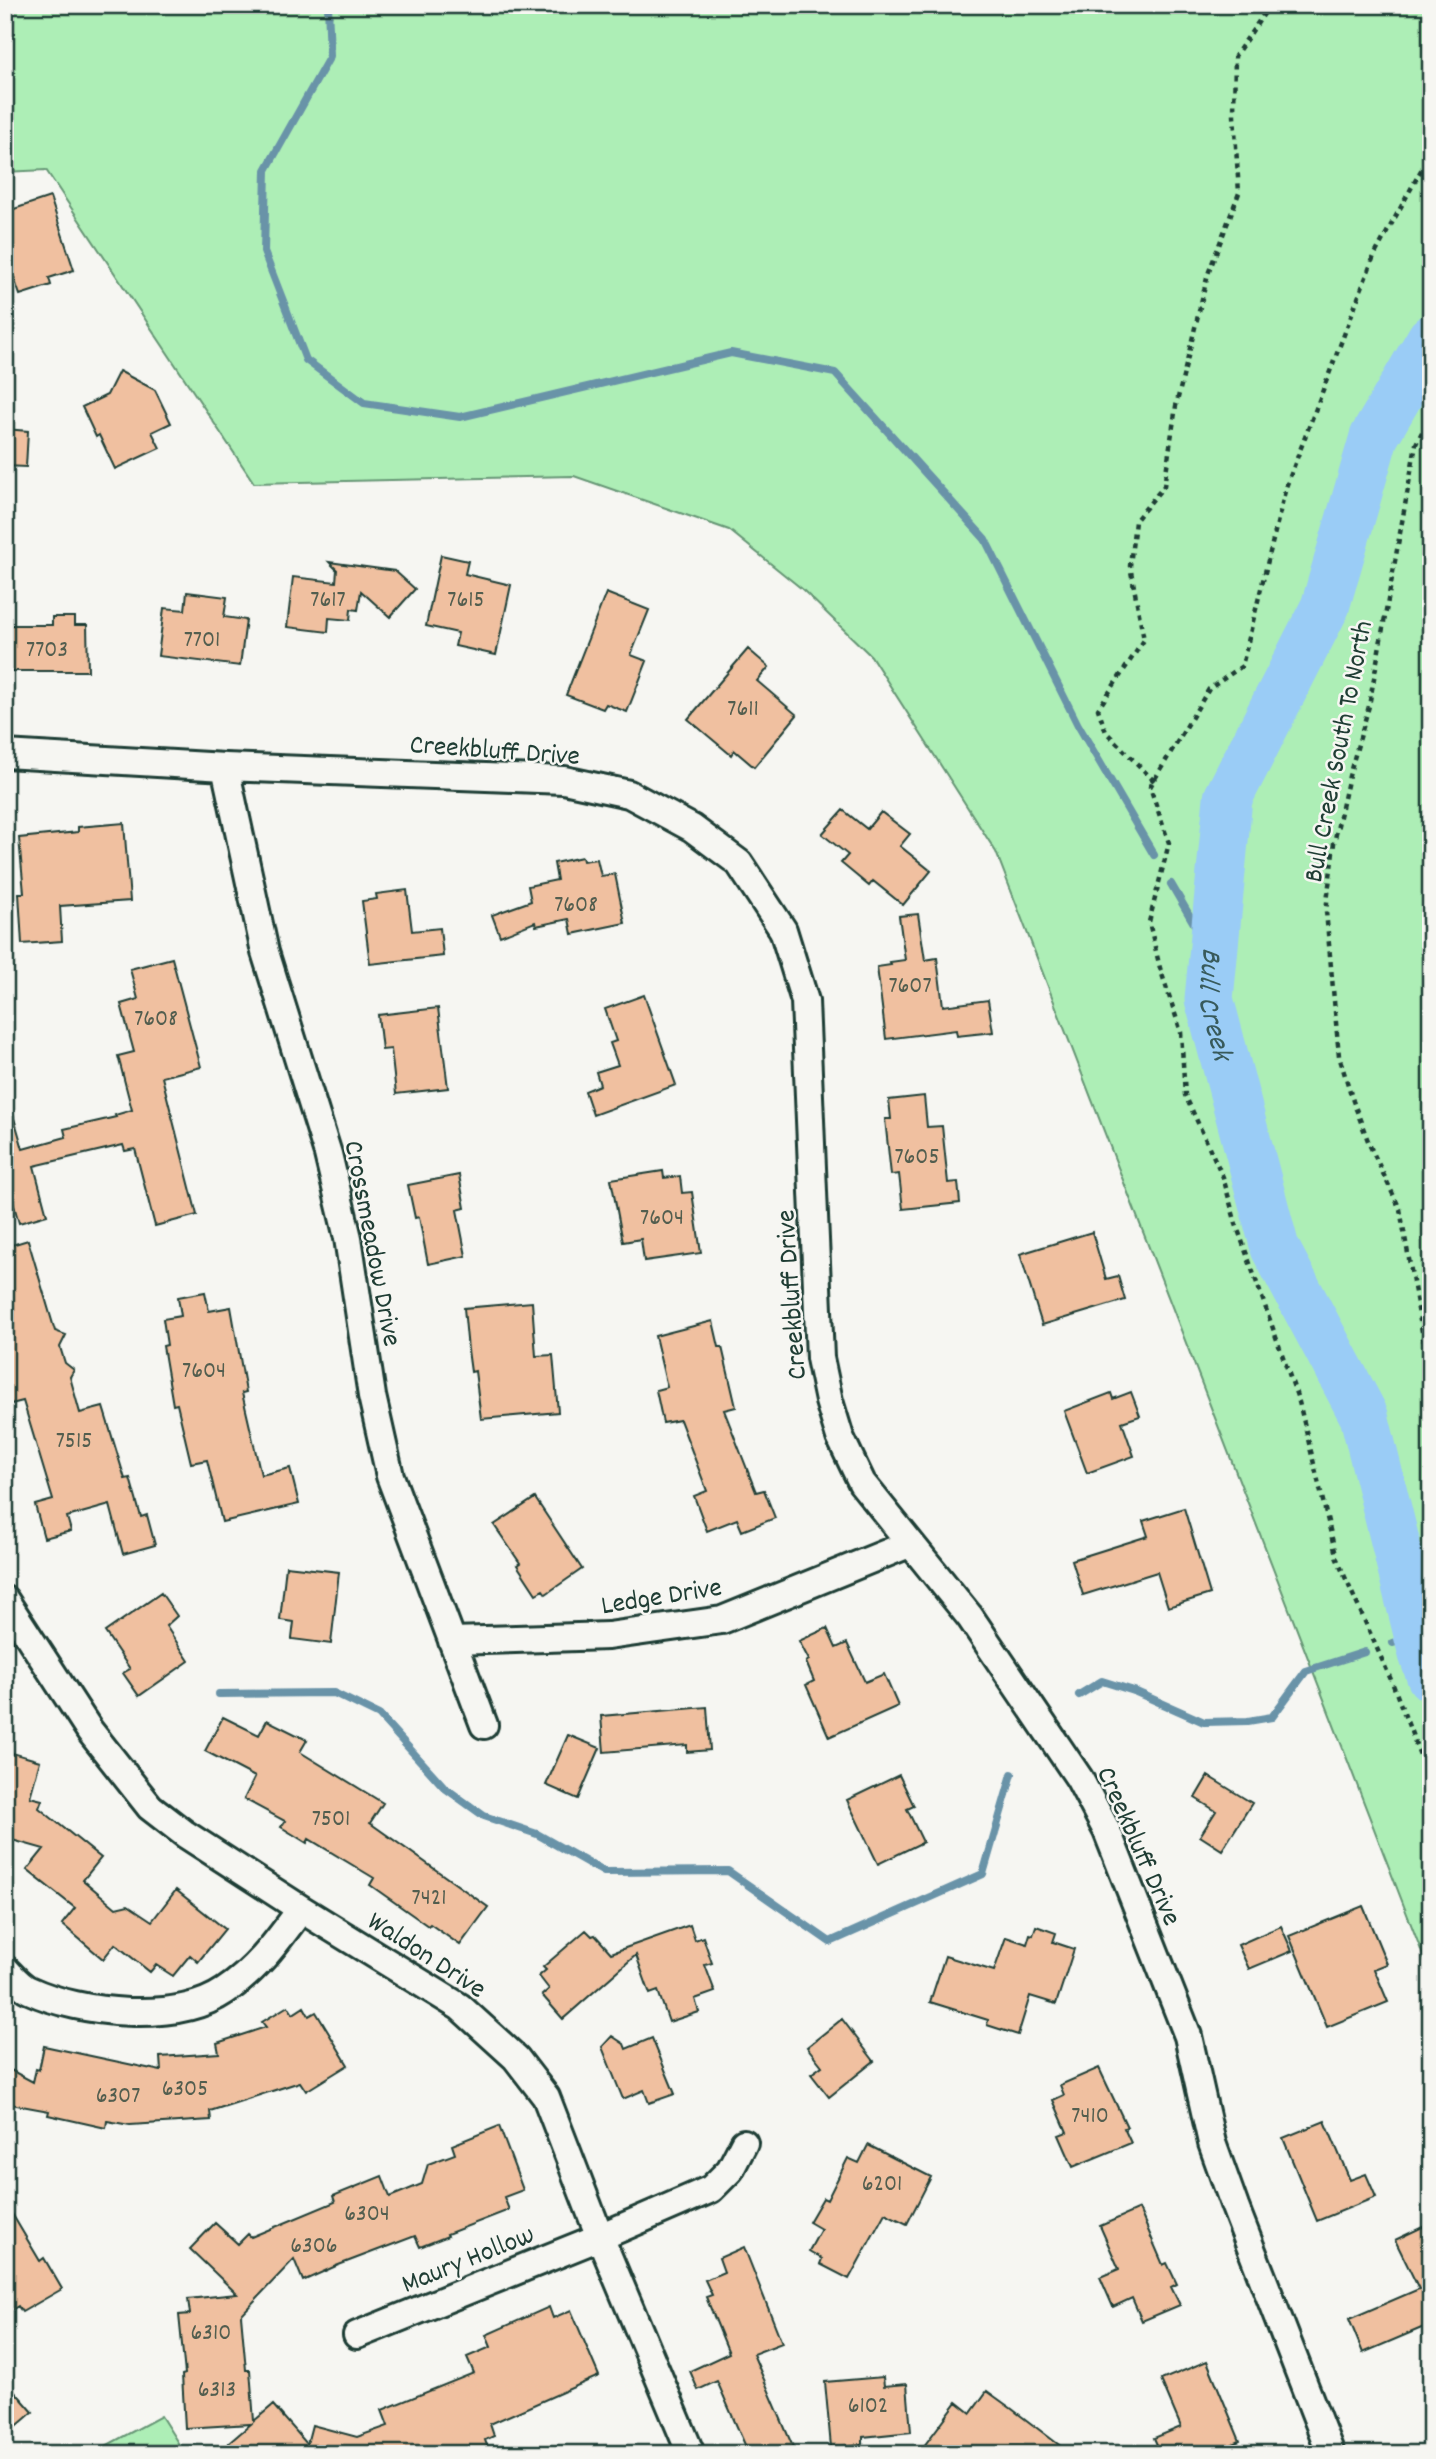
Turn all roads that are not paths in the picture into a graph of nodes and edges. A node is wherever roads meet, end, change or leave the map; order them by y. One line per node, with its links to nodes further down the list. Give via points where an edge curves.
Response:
1 (5, 754): 2 (street, Creekbluff Drive)
2 (225, 767): 3 (street, Creekbluff Drive, via 564,780 629,794 692,828 739,863 783,930 805,1001 821,1359 829,1401 862,1483); 5 (street, Crossmeadow Drive, via 265,952 328,1154 348,1238 372,1396 390,1476)
3 (909, 1544): 5 (street, Ledge Drive, via 722,1620 608,1636); 13 (street, Creekbluff Drive, via 970,1617 1079,1778 1107,1831 1188,2036 1225,2181)
4 (5, 1600): 7 (street, Waldon Drive, via 90,1731 150,1807)
5 (452, 1641): 6 (street, Crossmeadow Drive)
6 (484, 1725)
7 (301, 1909): 8 (street, via 262,1962 224,1992 181,2010 136,2013 78,2005 27,1990); 10 (street, Waldon Drive, via 460,2007 516,2058 546,2097)
8 (5, 1969)
9 (744, 2143): 10 (street, Maury Hollow, via 730,2170 711,2189)
10 (600, 2237): 11 (street, Maury Hollow); 12 (street, Waldon Drive)
11 (357, 2335)
12 (691, 2454)
13 (1331, 2454)

